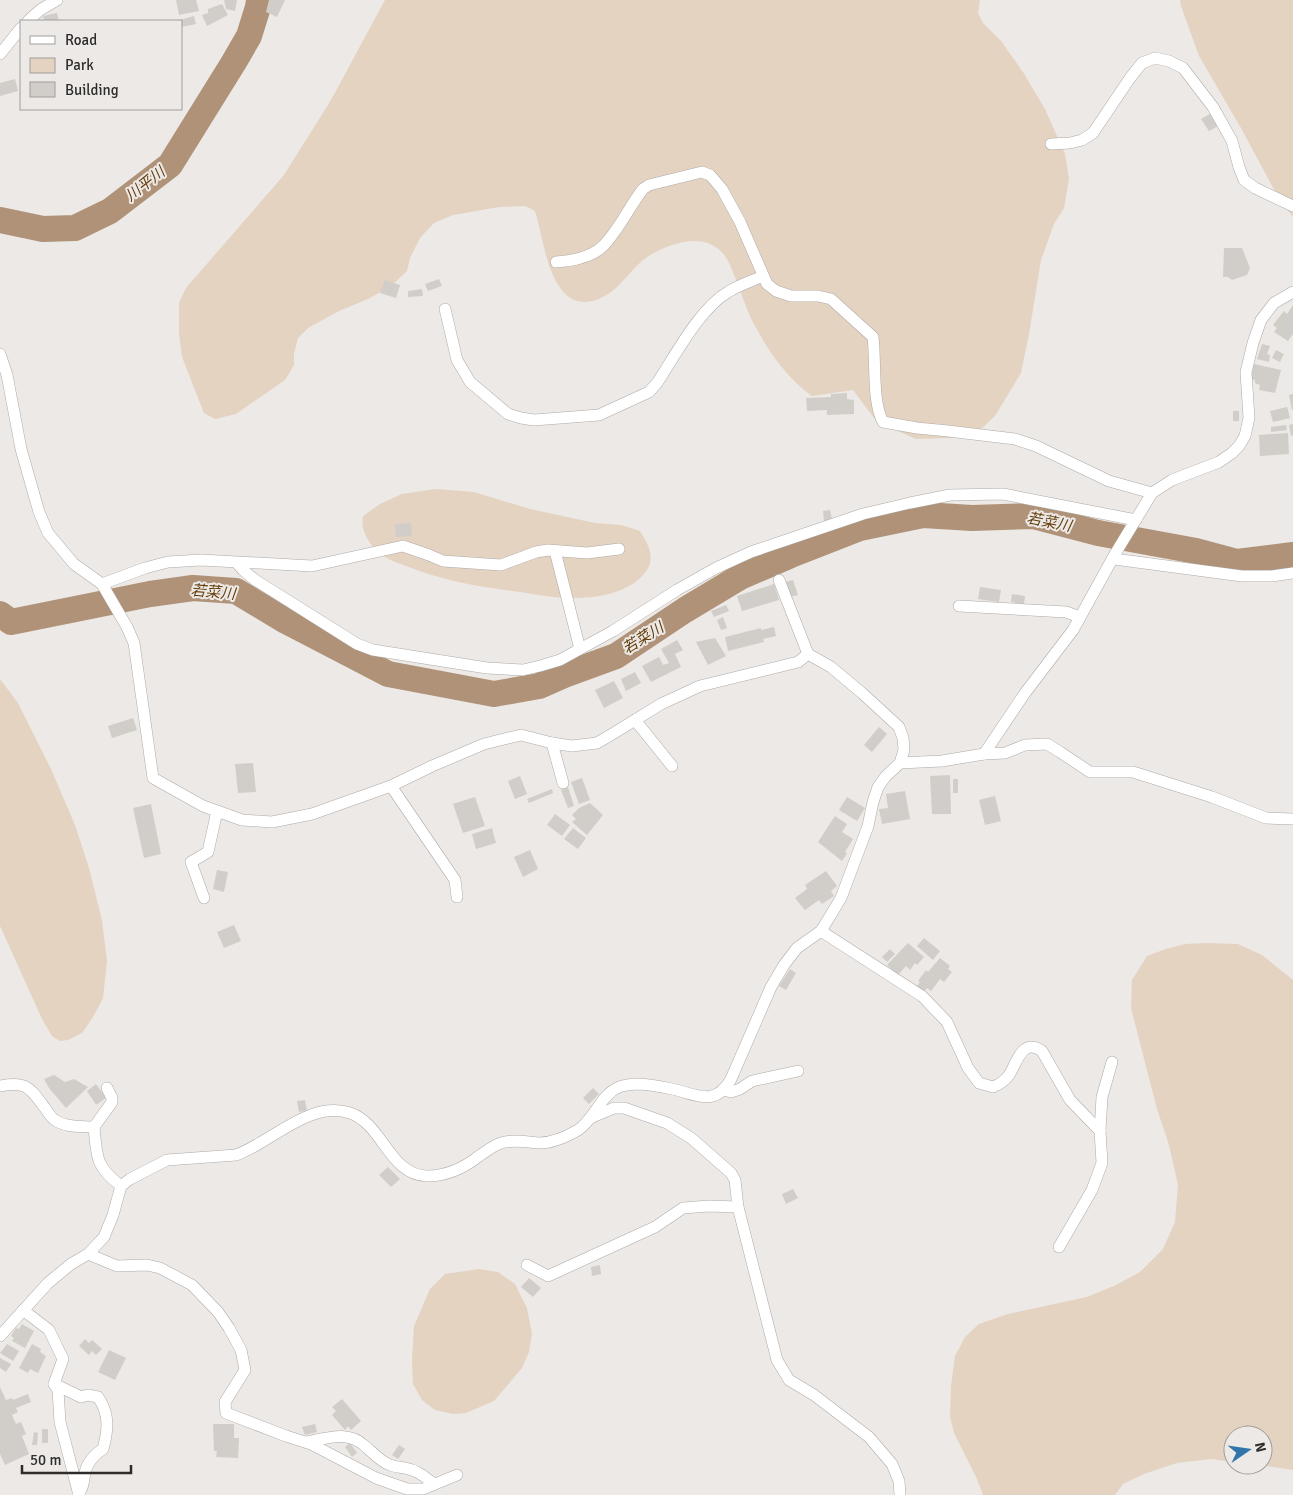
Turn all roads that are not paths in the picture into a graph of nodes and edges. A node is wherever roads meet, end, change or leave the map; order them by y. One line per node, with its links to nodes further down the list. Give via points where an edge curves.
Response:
1 (57, 0): 2 (street)
2 (29, 20)
3 (20, 29): 4 (street)
4 (0, 54)
5 (1051, 144): 6 (street, via 1082,140 1093,133 1142,63 1156,58 1169,61 1183,68 1213,108 1232,141 1244,180)
6 (1293, 206)
7 (556, 262): 8 (street, via 568,262 602,248 649,185 702,172 710,175 722,189)
8 (763, 276): 10 (street, via 728,292 701,315 649,392 599,415 574,418 521,418 508,414 490,399 470,382 457,360); 12 (street, via 776,291 791,296 831,299 873,337 878,404 883,422 1015,439 1109,481)
9 (1293, 292): 12 (street, via 1274,303 1261,320 1246,372 1249,418 1239,446 1219,462 1172,480)
10 (445, 309)
11 (0, 354): 20 (street, via 21,449 48,533 74,564)
12 (1152, 493): 13 (street)
13 (1134, 523): 16 (street); 23 (street, via 1003,494 950,495 910,503 862,514 751,552 677,590)
14 (619, 549): 15 (street, via 586,553)
15 (555, 551): 17 (street, via 536,552 501,565 442,561 403,546 312,566); 23 (street)
16 (1114, 557): 18 (street, via 1242,576); 22 (street)
17 (237, 563): 20 (street, via 168,562 145,568); 23 (street, via 242,570 278,594 357,644 373,650 487,668 523,670 560,660)
18 (1293, 573)
19 (779, 580): 24 (street)
20 (103, 587): 32 (street, via 134,643 153,778)
21 (959, 606): 22 (street, via 1066,612)
22 (1080, 617): 27 (street)
23 (580, 649)
24 (808, 654): 25 (street, via 798,662 700,686); 28 (street, via 831,667 899,727 904,750)
25 (635, 720): 26 (street, via 596,743 572,746); 29 (street)
26 (552, 743): 30 (street); 31 (street, via 521,735 484,744)
27 (984, 754): 28 (street); 33 (street, via 1005,754 1025,745 1047,744 1090,772 1133,772 1266,818)
28 (900, 763): 36 (street, via 878,787 851,874)
29 (672, 766)
30 (564, 783)
31 (391, 786): 32 (street, via 312,814 272,822 242,820); 34 (street, via 455,880)
32 (218, 811): 35 (street, via 208,852 191,862)
33 (1293, 819)
34 (457, 897)
35 (204, 898)
36 (821, 931): 41 (street, via 797,948 784,965); 44 (street, via 922,996 947,1022 968,1068 979,1083 994,1087 1003,1082 1021,1051 1037,1047 1070,1100)
37 (1112, 1062): 44 (street, via 1102,1097)
38 (798, 1071): 41 (street, via 752,1081 731,1092)
39 (0, 1086): 43 (street, via 14,1084 31,1090 53,1120 60,1124)
40 (107, 1088): 43 (street, via 112,1102)
41 (723, 1090): 42 (street, via 714,1096 701,1097 648,1084 624,1085 599,1104)
42 (590, 1118): 45 (street, via 566,1137 552,1142 502,1142 459,1169 427,1176 404,1167 390,1154 367,1122 359,1117 342,1111 323,1112 284,1129 245,1152 167,1160); 46 (street, via 614,1108 624,1108 667,1123 691,1138 731,1173 735,1180)
43 (94, 1127): 45 (street, via 101,1166)
44 (1100, 1131): 47 (street, via 1102,1163 1092,1190)
45 (121, 1186): 48 (street, via 104,1237)
46 (738, 1207): 49 (street, via 683,1208 655,1227 548,1276); 57 (street, via 777,1360 789,1380 869,1437 892,1464)
47 (1059, 1247)
48 (88, 1254): 50 (street, via 70,1264); 53 (street, via 117,1266 160,1268 192,1285 218,1312 241,1350 244,1370 225,1402 226,1414)
49 (527, 1265)
50 (23, 1310): 51 (street); 52 (street, via 49,1330 63,1358)
51 (0, 1336)
52 (54, 1384): 56 (street, via 58,1390 60,1422); 56 (street, via 81,1397 98,1397 108,1425 103,1449 89,1462 83,1488)
53 (306, 1442): 55 (street, via 376,1478 407,1489 423,1489); 55 (street, via 348,1436 358,1440 381,1461 422,1474)
54 (457, 1474): 55 (street)
55 (434, 1484)
56 (78, 1495)
57 (900, 1495)

